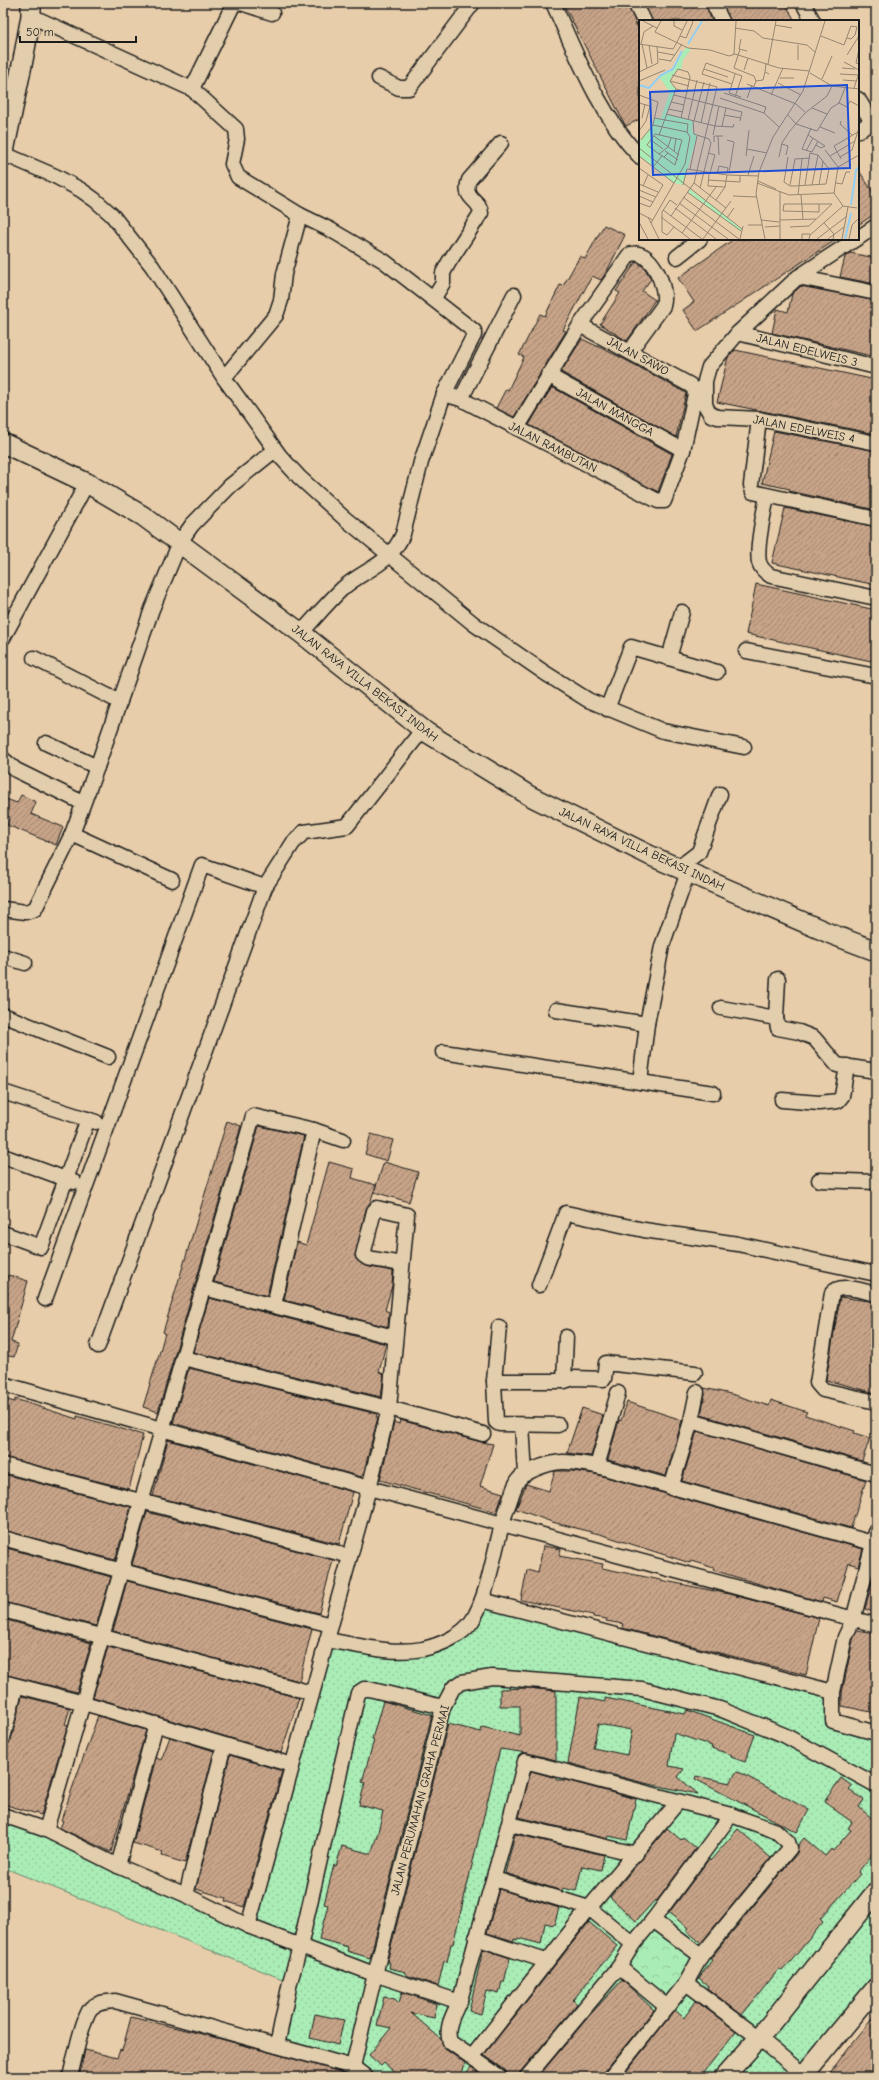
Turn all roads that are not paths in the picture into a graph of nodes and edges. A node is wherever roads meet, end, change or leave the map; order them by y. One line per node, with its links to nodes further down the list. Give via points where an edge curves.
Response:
1 (234, 3): 14 (street)
2 (241, 3): 9 (street)
3 (473, 3): 13 (street, via 409,88 399,88)
4 (552, 3): 20 (street, via 602,106 622,137)
5 (635, 3): 10 (street)
6 (713, 3): 11 (street)
7 (803, 3): 12 (street)
8 (31, 9): 14 (street, via 45,20); 19 (main road)
9 (272, 13)
10 (644, 20)
11 (722, 20)
12 (812, 20)
13 (379, 78)
14 (192, 88): 21 (street, via 236,129 237,139 232,164 238,177)
15 (859, 100): 16 (street)
16 (874, 123): 17 (street)
17 (859, 130)
18 (501, 143): 30 (street, via 469,180 466,188 468,195 480,208 481,213 449,262 443,274 443,283)
19 (4, 155): 36 (street, via 81,190 112,215 152,266)
20 (639, 156)
21 (300, 215): 30 (street, via 384,261); 36 (street, via 276,315)
22 (876, 226): 23 (street)
23 (859, 237)
24 (699, 240): 26 (street)
25 (854, 240): 27 (street)
26 (677, 257)
27 (798, 277): 28 (street); 32 (street)
28 (876, 293)
29 (514, 295): 38 (street)
30 (434, 298): 37 (street, via 475,332)
31 (580, 325): 33 (street, JALAN SAWO); 33 (street, via 629,256 640,254 655,268 664,286 665,299 663,306); 35 (street)
32 (738, 332): 34 (street, JALAN EDELWEIS 3); 39 (street, JALAN EDELWEIS 4, via 709,367 704,399 708,412 718,417)
33 (630, 352): 44 (street, JALAN SAWO, via 690,384 694,389)
34 (876, 367)
35 (548, 375): 40 (street); 44 (street, JALAN MANGGA)
36 (224, 378): 43 (street)
37 (444, 394): 38 (street, JALAN RAMBUTAN); 49 (street, via 421,462 403,534)
38 (461, 399): 40 (street, JALAN RAMBUTAN)
39 (759, 419): 42 (street, JALAN EDELWEIS 4); 46 (street, via 751,488 753,492)
40 (517, 428): 44 (street, JALAN RAMBUTAN, via 660,502 665,500)
41 (3, 443): 45 (main road, JALAN RAYA VILLA BEKASI INDAH)
42 (876, 443)
43 (275, 450): 48 (street, via 230,486 192,525); 49 (street, via 299,477)
44 (683, 450)
45 (87, 483): 48 (main road, JALAN RAYA VILLA BEKASI INDAH, via 116,498); 53 (street)
46 (767, 497): 47 (street); 50 (street, via 758,553 760,564 766,573)
47 (876, 519)
48 (180, 542): 52 (main road, JALAN RAYA VILLA BEKASI INDAH); 59 (street, via 152,609)
49 (390, 557): 52 (street, via 344,588); 60 (street, via 474,624 545,673)
50 (876, 598)
51 (682, 612): 56 (street)
52 (301, 633): 61 (main road, JALAN RAYA VILLA BEKASI INDAH)
53 (3, 638)
54 (746, 651): 58 (street)
55 (34, 658): 59 (street)
56 (670, 658): 57 (street); 60 (street, via 631,647)
57 (718, 672)
58 (876, 676)
59 (120, 702): 65 (street)
60 (607, 709): 63 (street, via 663,731)
61 (423, 729): 69 (main road, JALAN RAYA VILLA BEKASI INDAH, via 530,796); 71 (street, via 347,826 304,832 293,843)
62 (46, 743): 65 (street)
63 (744, 747)
64 (3, 759): 67 (street, via 16,770)
65 (97, 767): 67 (street)
66 (720, 794): 69 (street, via 699,852)
67 (83, 803): 68 (street)
68 (72, 834): 70 (street); 72 (street, via 35,909 26,912)
69 (683, 870): 73 (main road, JALAN RAYA VILLA BEKASI INDAH, via 830,934); 81 (street, via 662,946)
70 (172, 880)
71 (265, 887): 91 (street, via 202,865); 110 (street)
72 (3, 909)
73 (876, 951)
74 (3, 956): 75 (street)
75 (26, 963)
76 (778, 979): 80 (street)
77 (721, 1008): 80 (street)
78 (556, 1010): 81 (street)
79 (3, 1015): 83 (street)
80 (776, 1018): 84 (street, via 778,1028 808,1035 820,1044 837,1065)
81 (647, 1024): 86 (street)
82 (443, 1052): 86 (street)
83 (108, 1057)
84 (846, 1066): 85 (street); 89 (street, via 842,1096 838,1101 819,1103)
85 (876, 1071)
86 (640, 1082): 88 (street)
87 (3, 1092): 90 (street)
88 (713, 1094)
89 (782, 1100)
90 (88, 1119): 91 (street); 95 (street)
91 (108, 1125): 98 (street)
92 (314, 1130): 93 (street); 103 (street, via 253,1116); 106 (street)
93 (343, 1140)
94 (3, 1156): 95 (street)
95 (66, 1179): 98 (street); 99 (street, via 41,1247)
96 (819, 1180): 97 (street)
97 (876, 1182)
98 (85, 1186): 105 (street)
99 (3, 1233)
100 (402, 1264): 108 (street)
101 (876, 1274): 102 (street, via 738,1244 644,1230 566,1213)
102 (539, 1285)
103 (204, 1288): 106 (street); 111 (street)
104 (876, 1294): 118 (street, via 842,1288 832,1293 817,1384 823,1390)
105 (45, 1299)
106 (274, 1305): 108 (street)
107 (499, 1327): 113 (street)
108 (394, 1337): 119 (street)
109 (566, 1337): 114 (street)
110 (98, 1346)
111 (183, 1358): 119 (street); 123 (street)
112 (695, 1373): 114 (street, via 606,1363 604,1379 574,1378)
113 (494, 1381): 114 (street); 121 (street, via 496,1422)
114 (564, 1381)
115 (3, 1384): 123 (street)
116 (697, 1392): 120 (street)
117 (618, 1393): 126 (street)
118 (876, 1402)
119 (389, 1408): 124 (street); 129 (street)
120 (691, 1421): 128 (street); 130 (street)
121 (522, 1425): 122 (street); 127 (street)
122 (558, 1425)
123 (163, 1429): 129 (street); 131 (street)
124 (483, 1434)
125 (3, 1465): 131 (street)
126 (597, 1466): 127 (street, via 563,1461 548,1464); 130 (street)
127 (525, 1474): 132 (street, via 518,1479)
128 (876, 1474)
129 (368, 1488): 132 (street); 135 (street)
130 (671, 1488): 134 (street)
131 (142, 1503): 135 (street); 136 (street)
132 (501, 1523): 137 (street); 139 (street)
133 (3, 1538): 136 (street)
134 (875, 1540): 139 (street)
135 (350, 1556): 140 (street)
136 (122, 1571): 140 (street); 142 (street)
137 (482, 1600): 143 (street, via 465,1629 441,1643 422,1649 378,1649); 145 (street)
138 (3, 1610): 142 (street)
139 (854, 1620): 141 (street); 145 (street, via 845,1637)
140 (331, 1625): 143 (street)
141 (876, 1625)
142 (103, 1637): 146 (street); 147 (street)
143 (327, 1640): 146 (street)
144 (10, 1684): 147 (street); 151 (street)
145 (833, 1692): 150 (street, via 833,1721)
146 (312, 1693): 153 (street)
147 (84, 1702): 149 (street); 159 (street)
148 (443, 1707): 154 (street, JALAN PERUMAHAN GRAHA PERMAI, via 453,1688 462,1682 492,1677 642,1689 720,1709 784,1735); 170 (street, via 369,1689 358,1693); 174 (street, JALAN PERUMAHAN GRAHA PERMAI)
149 (156, 1724): 152 (street); 161 (street)
150 (876, 1733)
151 (3, 1738)
152 (224, 1744): 153 (street); 164 (street)
153 (292, 1765): 167 (street)
154 (876, 1785)
155 (678, 1802): 157 (street); 158 (street, via 524,1761); 160 (street)
156 (3, 1814): 159 (street)
157 (731, 1815): 166 (street); 171 (street, via 776,1831 788,1842 790,1848)
158 (510, 1824): 160 (street); 162 (street)
159 (46, 1830): 161 (street)
160 (636, 1854): 165 (street)
161 (118, 1866): 164 (street)
162 (494, 1879): 165 (street); 168 (street)
163 (876, 1892): 179 (main road)
164 (186, 1895): 167 (street)
165 (589, 1908): 169 (street); 172 (street)
166 (653, 1920): 169 (street); 171 (street)
167 (249, 1927): 170 (street)
168 (476, 1938): 172 (street); 177 (street)
169 (633, 1944): 173 (street)
170 (299, 1947): 174 (street); 180 (street)
171 (701, 1956): 175 (street)
172 (546, 1961): 181 (street)
173 (619, 1967): 178 (street); 187 (street)
174 (374, 1974): 177 (street); 182 (street, JALAN PERUMAHAN GRAHA PERMAI)
175 (686, 1983): 178 (street); 179 (street)
176 (876, 1988): 183 (main road)
177 (460, 2002): 181 (street, via 448,2024 449,2039)
178 (667, 2007): 188 (street)
179 (760, 2038): 183 (street); 189 (main road)
180 (277, 2046): 182 (street); 184 (street, via 114,2001 101,2002 92,2008 86,2017)
181 (472, 2057): 186 (street)
182 (353, 2067): 185 (street)
183 (803, 2076)
184 (70, 2077)
185 (366, 2077)
186 (500, 2077)
187 (527, 2077)
188 (611, 2077)
189 (724, 2077)

